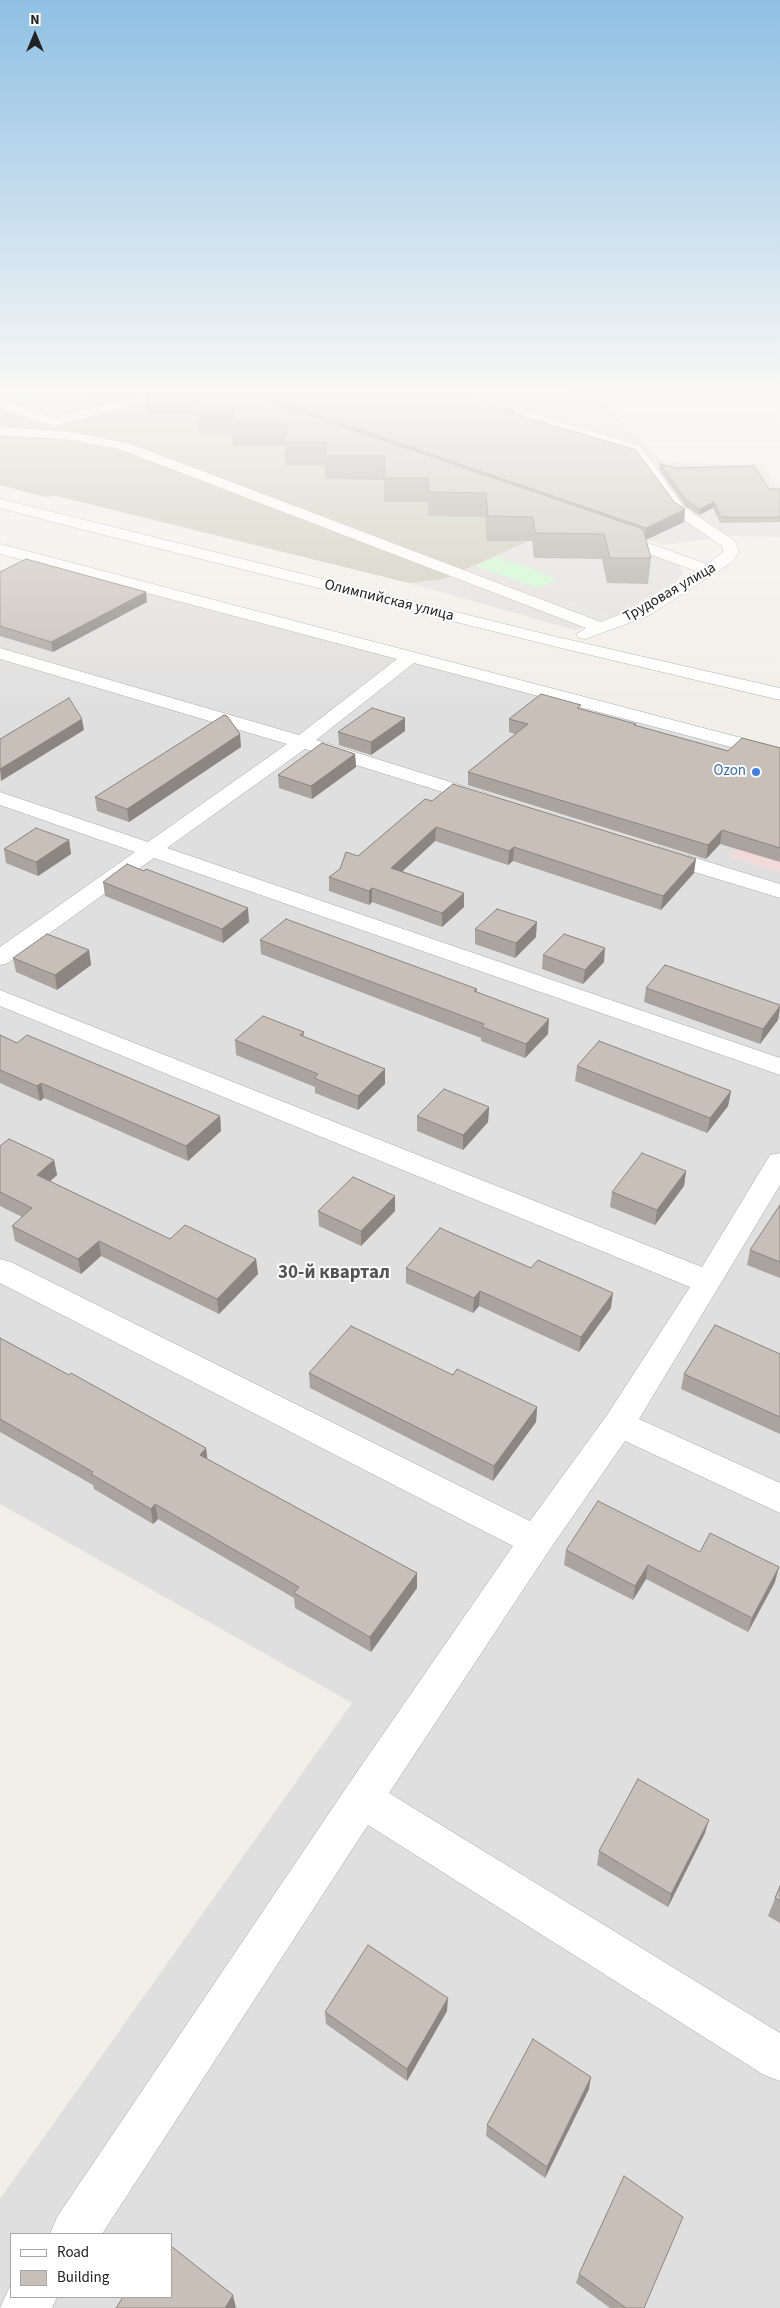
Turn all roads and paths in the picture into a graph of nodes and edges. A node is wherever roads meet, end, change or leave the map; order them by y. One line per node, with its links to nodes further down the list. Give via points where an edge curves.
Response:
1 (251, 496): 7 (street)
2 (669, 496): 6 (street, Трудовая улица, via 679,510 729,544 729,556)
3 (0, 502): 8 (street, Олимпийская улица, via 97,529)
4 (600, 531): 6 (street)
5 (0, 548): 10 (street)
6 (710, 570): 7 (street, Трудовая улица, via 642,612)
7 (602, 628): 8 (street, Трудовая улица)
8 (557, 642): 11 (street, Олимпийская улица)
9 (0, 653): 12 (street)
10 (411, 657): 12 (street); 13 (street)
11 (780, 694)
12 (302, 742): 15 (street); 17 (street)
13 (780, 754)
14 (0, 798): 17 (street)
15 (499, 803)
16 (639, 847): 18 (street)
17 (150, 851): 19 (street); 21 (street)
18 (780, 891)
19 (0, 958)
20 (0, 997): 24 (street)
21 (780, 1067)
22 (780, 1162): 24 (street)
23 (0, 1270): 27 (street)
24 (708, 1282): 25 (street)
25 (619, 1424): 26 (street); 27 (street)
26 (780, 1499)
27 (536, 1541): 28 (street)
28 (362, 1799): 29 (street); 30 (street)
29 (780, 2059)
30 (75, 2233)

